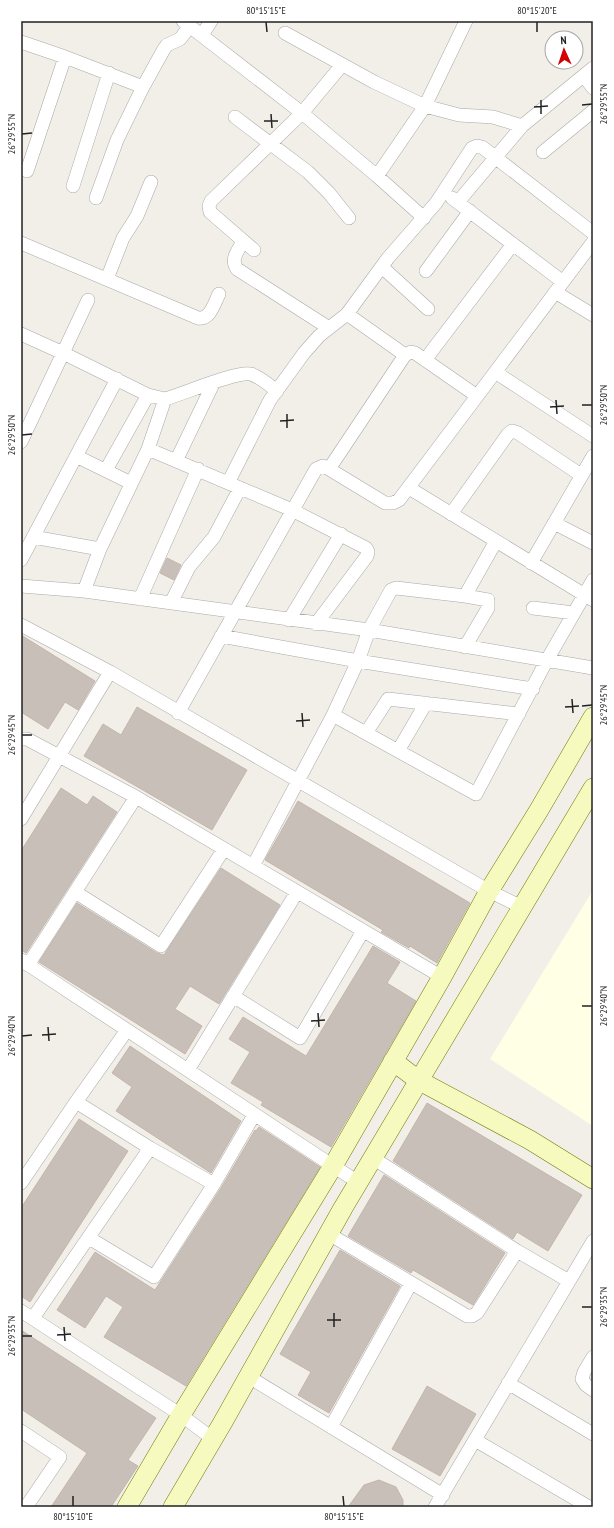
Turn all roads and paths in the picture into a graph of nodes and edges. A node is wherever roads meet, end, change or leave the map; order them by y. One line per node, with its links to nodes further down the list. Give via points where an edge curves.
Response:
1 (211, 21): 5 (street)
2 (466, 21): 13 (street)
3 (186, 24): 5 (street); 11 (street, via 180,39 164,49)
4 (285, 33): 8 (street)
5 (202, 35): 15 (street)
6 (21, 42): 7 (street)
7 (65, 57): 10 (street); 21 (street)
8 (342, 65): 13 (street); 15 (street)
9 (588, 72): 12 (street); 17 (street)
10 (109, 73): 11 (street); 24 (street)
11 (143, 87): 26 (street, via 117,140)
12 (593, 88)
13 (425, 106): 17 (street, via 459,115 493,117); 22 (street)
14 (593, 111): 19 (street)
15 (302, 113): 18 (street); 22 (street)
16 (236, 117): 18 (street)
17 (522, 126): 20 (street)
18 (271, 143): 29 (street, via 308,172); 32 (street, via 211,201 209,206 210,212)
19 (543, 152)
20 (495, 157): 25 (street, via 482,147 472,148); 27 (street); 31 (street)
21 (27, 171)
22 (377, 176): 30 (street)
23 (151, 182): 39 (street, via 137,216 123,238)
24 (73, 186)
25 (444, 192): 27 (street); 30 (street)
26 (96, 198)
27 (458, 202): 28 (street)
28 (470, 211): 35 (street); 38 (street)
29 (349, 218)
30 (424, 218): 37 (street)
31 (593, 233)
32 (243, 241): 36 (street); 46 (street, via 234,258 237,269)
33 (593, 242): 40 (street)
34 (21, 243): 39 (street)
35 (513, 244): 40 (street); 50 (street)
36 (254, 250)
37 (382, 267): 43 (street); 44 (street)
38 (426, 271)
39 (107, 279): 41 (street, via 203,319 208,316)
40 (558, 287): 45 (street); 51 (street)
41 (219, 294)
42 (88, 300): 48 (street)
43 (428, 309)
44 (346, 314): 46 (street); 49 (street)
45 (593, 315)
46 (329, 328): 54 (street, via 310,344)
47 (21, 334): 48 (street)
48 (63, 354): 52 (street); 59 (street)
49 (404, 355): 50 (street, via 411,352); 65 (street)
50 (425, 360): 56 (street)
51 (495, 372): 56 (street); 58 (street)
52 (117, 379): 55 (street); 61 (street)
53 (214, 382): 54 (street, via 249,374 256,376); 57 (street); 63 (street)
54 (276, 391): 69 (street, via 262,415)
55 (148, 395): 57 (street); 66 (street)
56 (477, 396): 70 (street)
57 (165, 399): 60 (street)
58 (593, 436)
59 (21, 442)
60 (148, 449): 63 (street); 68 (street)
61 (76, 456): 66 (street); 75 (street)
62 (593, 456): 67 (street)
63 (176, 461): 64 (street)
64 (198, 469): 69 (street); 86 (street)
65 (330, 469): 70 (street, via 385,503 399,500); 71 (street, via 323,466 316,469)
66 (106, 470): 68 (street)
67 (581, 475): 72 (street, via 512,431); 73 (street)
68 (131, 483): 78 (street)
69 (234, 485): 71 (street); 87 (street, via 210,542 193,560)
70 (409, 488): 72 (street)
71 (292, 510): 74 (street); 89 (street)
72 (451, 514): 76 (street)
73 (554, 522): 77 (street); 80 (street)
74 (341, 534): 91 (street); 92 (street, via 366,548 367,556)
75 (33, 538): 78 (street); 79 (street)
76 (496, 541): 80 (street); 84 (street)
77 (593, 543)
78 (100, 549): 83 (street)
79 (21, 560)
80 (532, 563): 85 (street)
81 (593, 580): 85 (street)
82 (21, 586): 83 (street)
83 (84, 591): 86 (street)
84 (465, 596): 94 (street, via 396,588 391,590); 96 (street, via 485,599 489,603)
85 (589, 597): 90 (street)
86 (140, 599): 87 (street)
87 (171, 603): 89 (street)
88 (534, 608): 90 (street)
89 (234, 612): 91 (street); 95 (street)
90 (574, 613): 97 (street)
91 (289, 620): 92 (street)
92 (316, 624): 94 (street)
93 (21, 625): 100 (street)
94 (369, 630): 96 (street); 98 (street)
95 (221, 636): 98 (street); 103 (street)
96 (465, 647): 97 (street)
97 (547, 660): 99 (street); 101 (street)
98 (358, 661): 101 (street); 105 (street)
99 (593, 668)
100 (110, 672): 103 (street); 110 (street)
101 (533, 689): 104 (street)
102 (426, 704): 104 (street); 107 (street, via 388,699); 109 (street)
103 (178, 713): 111 (street)
104 (519, 714): 109 (street, via 476,794)
105 (333, 715): 107 (street); 111 (street)
106 (593, 716): 117 (street, via 539,810)
107 (366, 733): 109 (street)
108 (21, 739): 110 (street, via 27,739)
109 (398, 751)
110 (60, 757): 113 (street); 114 (street)
111 (297, 780): 116 (street); 117 (street)
112 (593, 788): 120 (street)
113 (136, 797): 115 (street); 118 (street)
114 (21, 820)
115 (224, 849): 116 (street); 118 (street, via 161,946)
116 (253, 866): 119 (street)
117 (488, 891): 120 (street); 123 (street)
118 (75, 892): 122 (street)
119 (297, 892): 121 (street); 124 (street)
120 (522, 907): 128 (street)
121 (363, 931): 123 (street); 124 (street, via 300,1038)
122 (25, 962): 125 (street)
123 (442, 977): 126 (street)
124 (233, 996): 127 (street)
125 (127, 1030): 127 (street); 129 (street)
126 (393, 1061): 128 (street); 133 (street)
127 (188, 1070): 130 (street)
128 (418, 1080): 132 (street); 134 (street, via 530,1140)
129 (76, 1102): 131 (street); 135 (street)
130 (254, 1115): 133 (street); 137 (street)
131 (150, 1148): 137 (street); 139 (street)
132 (373, 1158): 136 (street); 141 (street)
133 (332, 1166): 136 (street); 150 (street)
134 (593, 1179)
135 (22, 1181)
136 (358, 1182): 138 (street)
137 (214, 1184): 139 (street, via 154,1277)
138 (329, 1234): 143 (street); 147 (street)
139 (89, 1238): 145 (street)
140 (593, 1242): 142 (street)
141 (517, 1251): 142 (street); 143 (street, via 477,1313 472,1316 467,1316)
142 (570, 1280): 148 (street)
143 (410, 1283): 151 (street)
144 (21, 1311): 145 (street)
145 (33, 1318): 150 (street)
146 (593, 1357): 149 (street, via 582,1379)
147 (249, 1377): 151 (street); 154 (street)
148 (508, 1383): 153 (street); 155 (street)
149 (593, 1390)
150 (181, 1414): 154 (street); 159 (street)
151 (331, 1427): 156 (street)
152 (21, 1431): 158 (street, via 60,1457)
153 (593, 1434)
154 (213, 1439): 160 (street)
155 (475, 1440): 156 (street); 157 (street)
156 (443, 1495): 161 (street)
157 (583, 1505)
158 (26, 1507)
159 (127, 1507)
160 (173, 1507)
161 (435, 1507)

